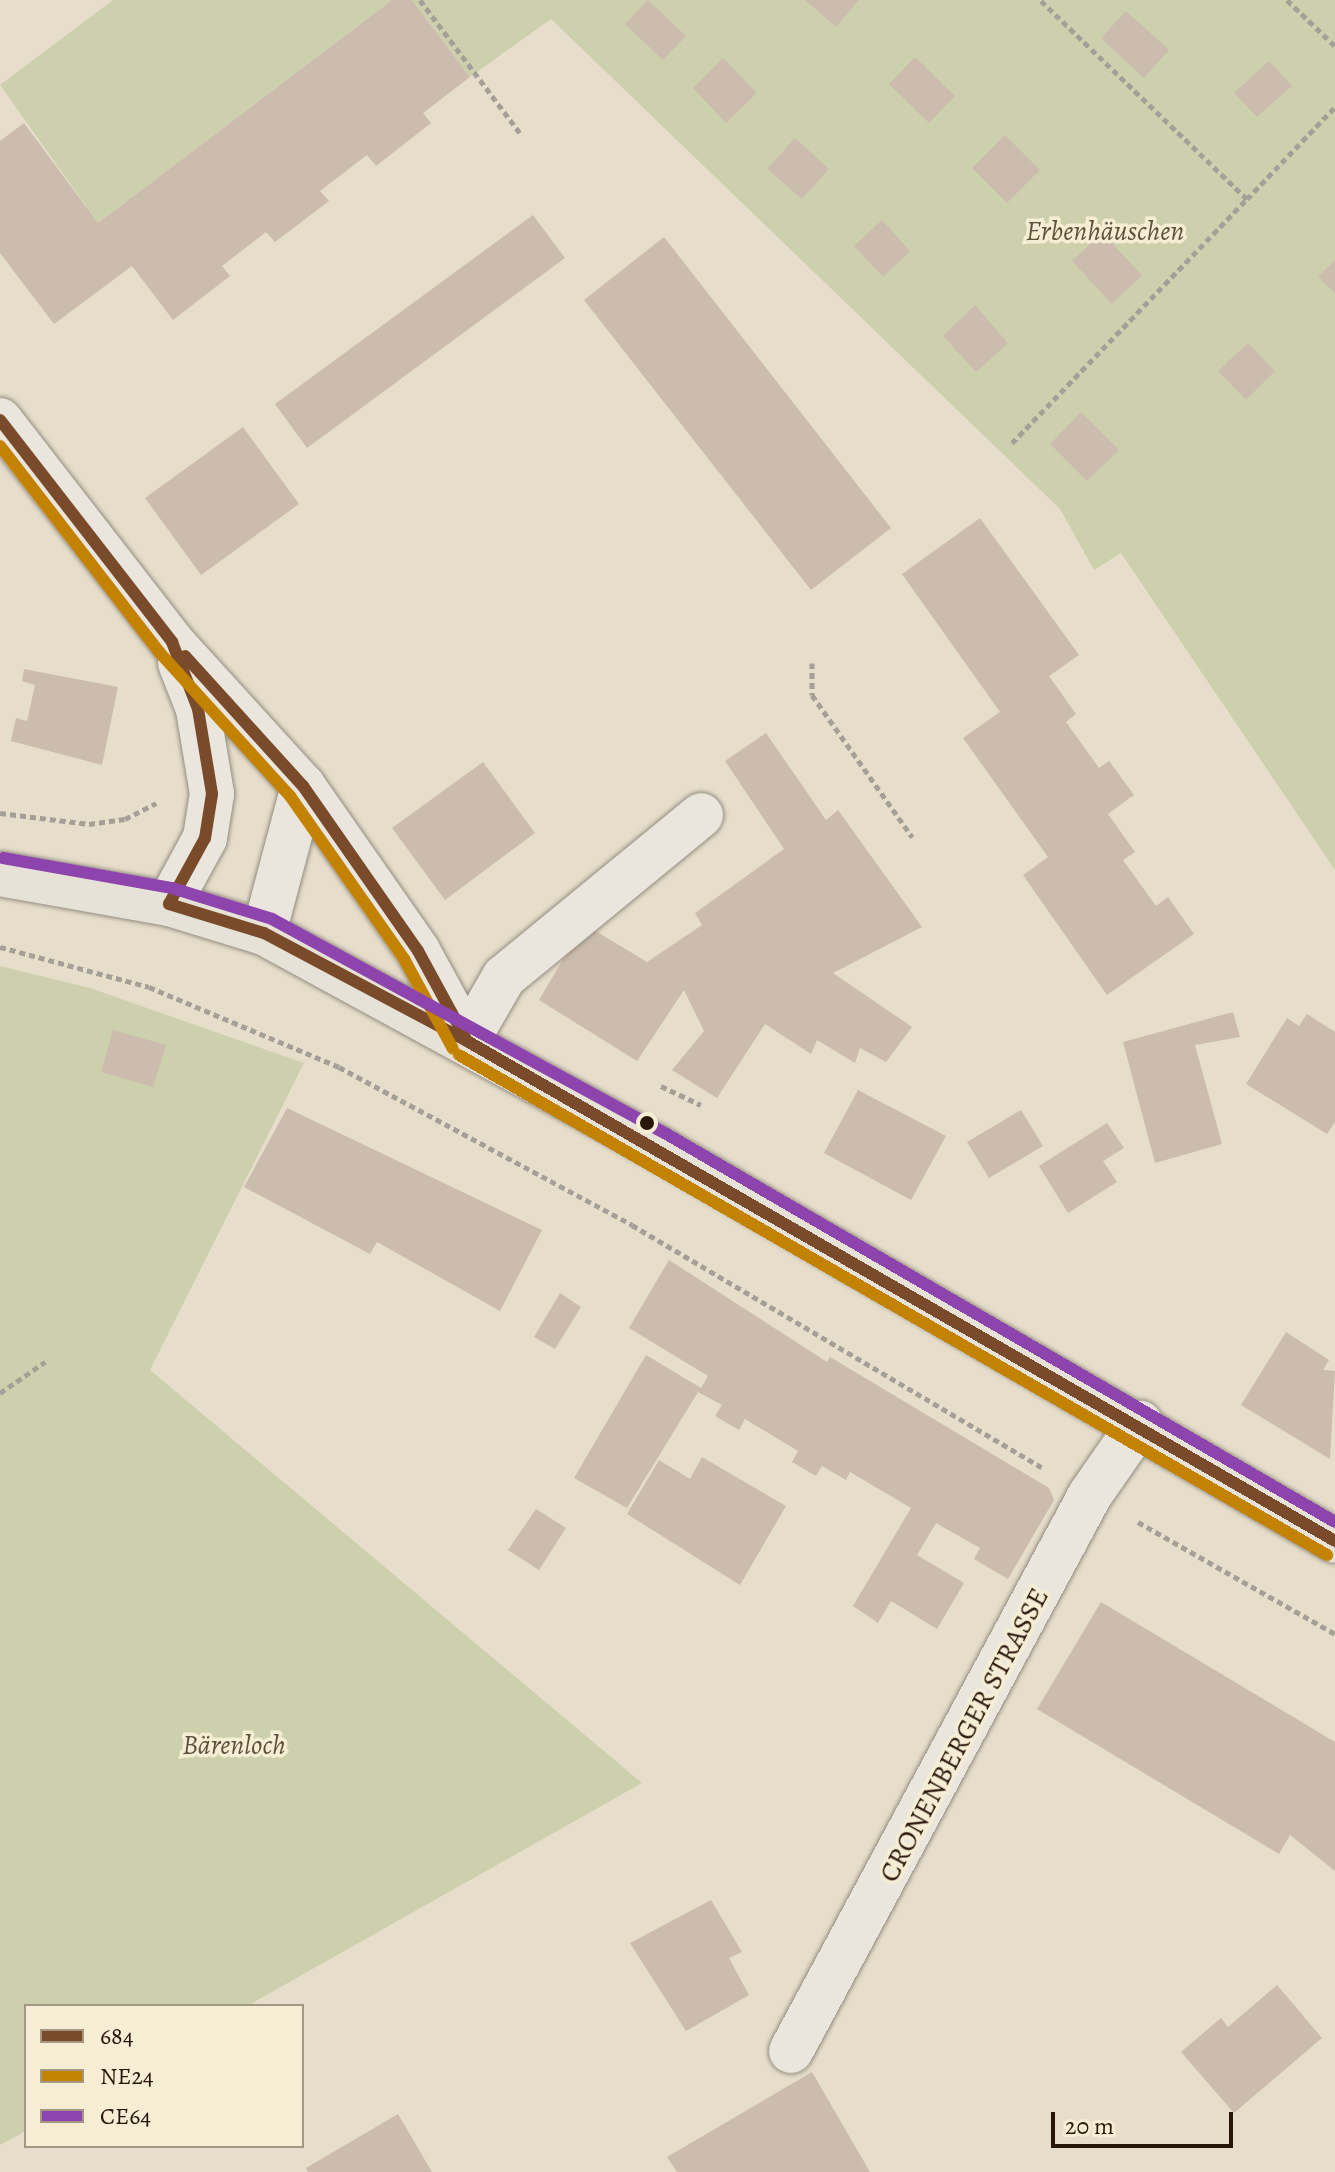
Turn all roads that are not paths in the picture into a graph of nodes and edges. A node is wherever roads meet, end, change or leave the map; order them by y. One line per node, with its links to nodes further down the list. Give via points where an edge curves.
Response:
1 (0, 420): 2 (street)
2 (172, 642): 3 (street); 6 (street, via 198,709 212,794 205,838)
3 (303, 786): 7 (street); 8 (street, via 418,951)
4 (701, 815): 8 (street, via 504,977)
5 (0, 874): 6 (main road)
6 (169, 904): 7 (main road)
7 (264, 933): 8 (main road)
8 (467, 1041): 9 (main road)
9 (1140, 1423): 10 (main road); 11 (street, CRONENBERGER STRASSE, via 1090,1495)
10 (1335, 1541)
11 (791, 2051)

